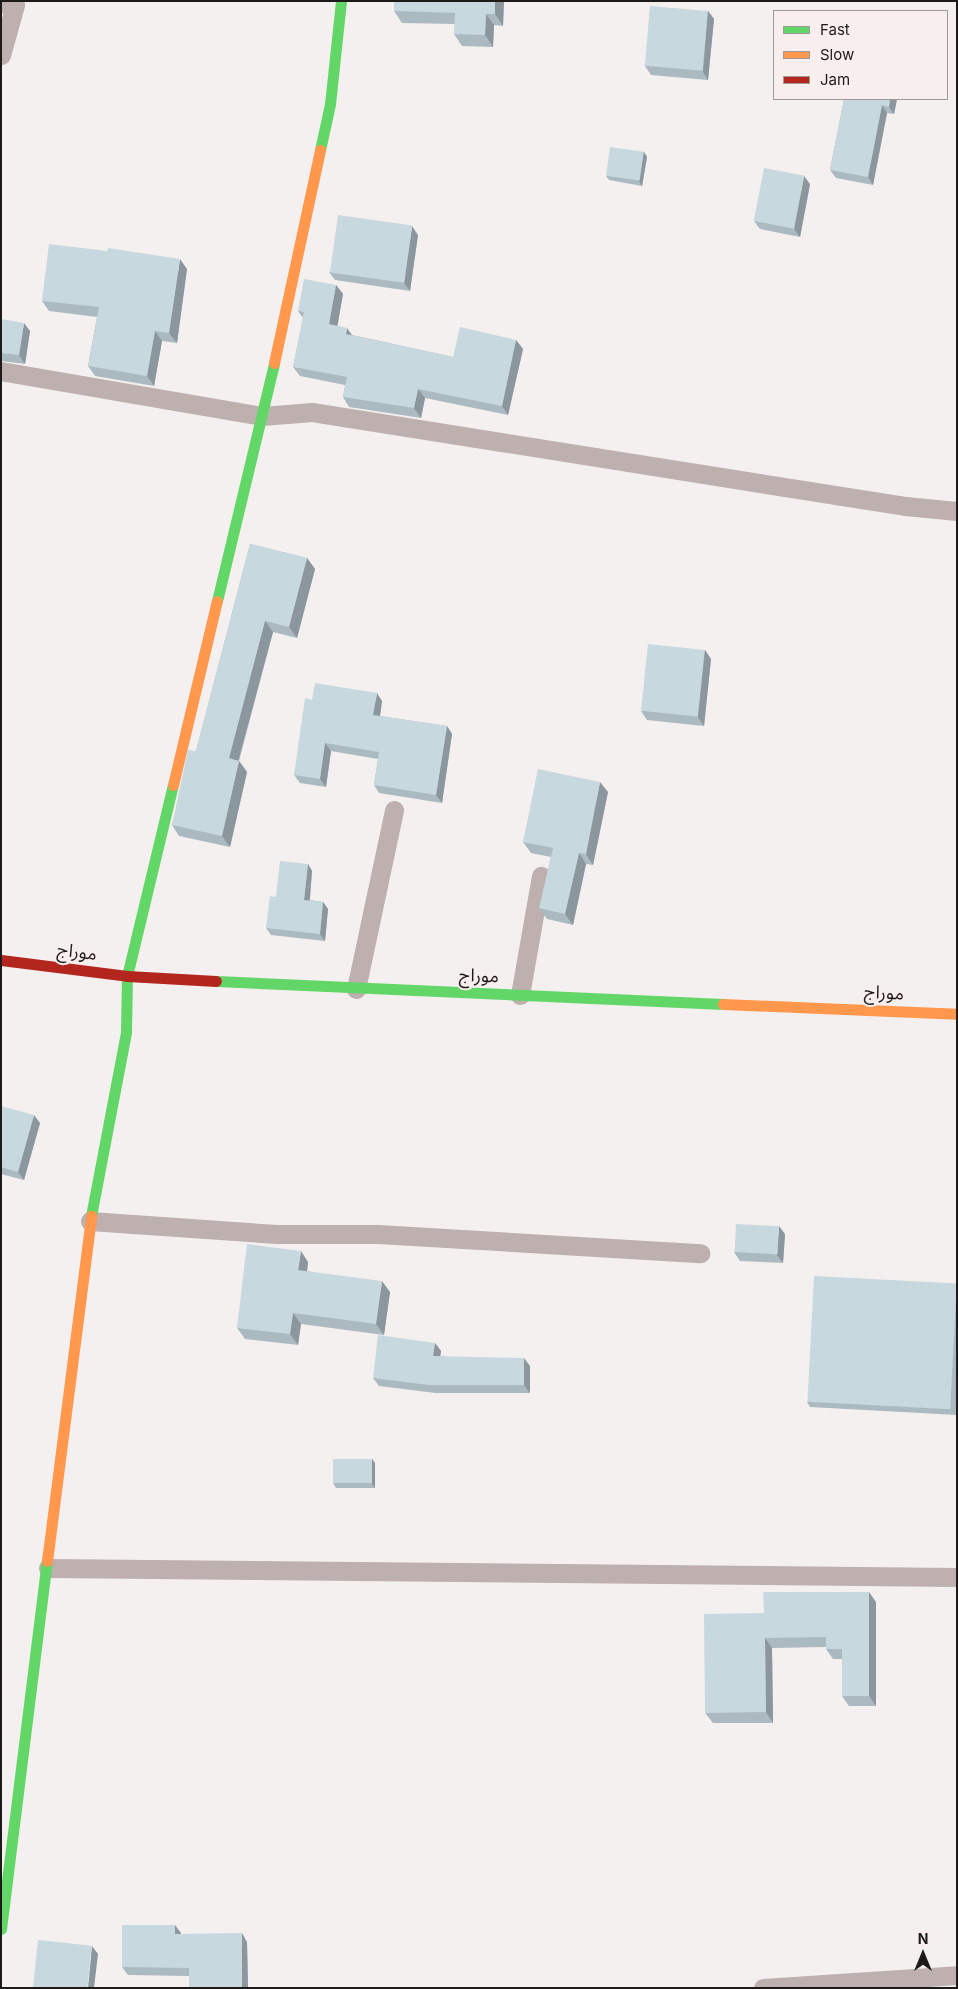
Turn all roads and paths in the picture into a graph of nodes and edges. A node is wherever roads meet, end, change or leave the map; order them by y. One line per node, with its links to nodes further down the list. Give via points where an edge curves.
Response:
1 (341, 1): 5 (street, via 330,104)
2 (11, 3): 3 (lane)
3 (1, 54)
4 (1, 371): 5 (lane)
5 (262, 416): 6 (lane, via 312,412 905,506); 10 (street)
6 (957, 511)
7 (394, 810): 11 (lane)
8 (541, 876): 12 (lane)
9 (1, 960): 10 (street, موراج)
10 (127, 976): 11 (street, موراج); 14 (street, via 126,1032)
11 (356, 989): 12 (street, موراج)
12 (520, 994): 13 (street, موراج)
13 (957, 1014)
14 (90, 1221): 15 (lane, via 277,1234 378,1234); 16 (street)
15 (700, 1252)
16 (48, 1568): 17 (lane); 18 (street)
17 (957, 1577)
18 (1, 1929)
19 (957, 1975): 20 (lane)
20 (763, 1988)

